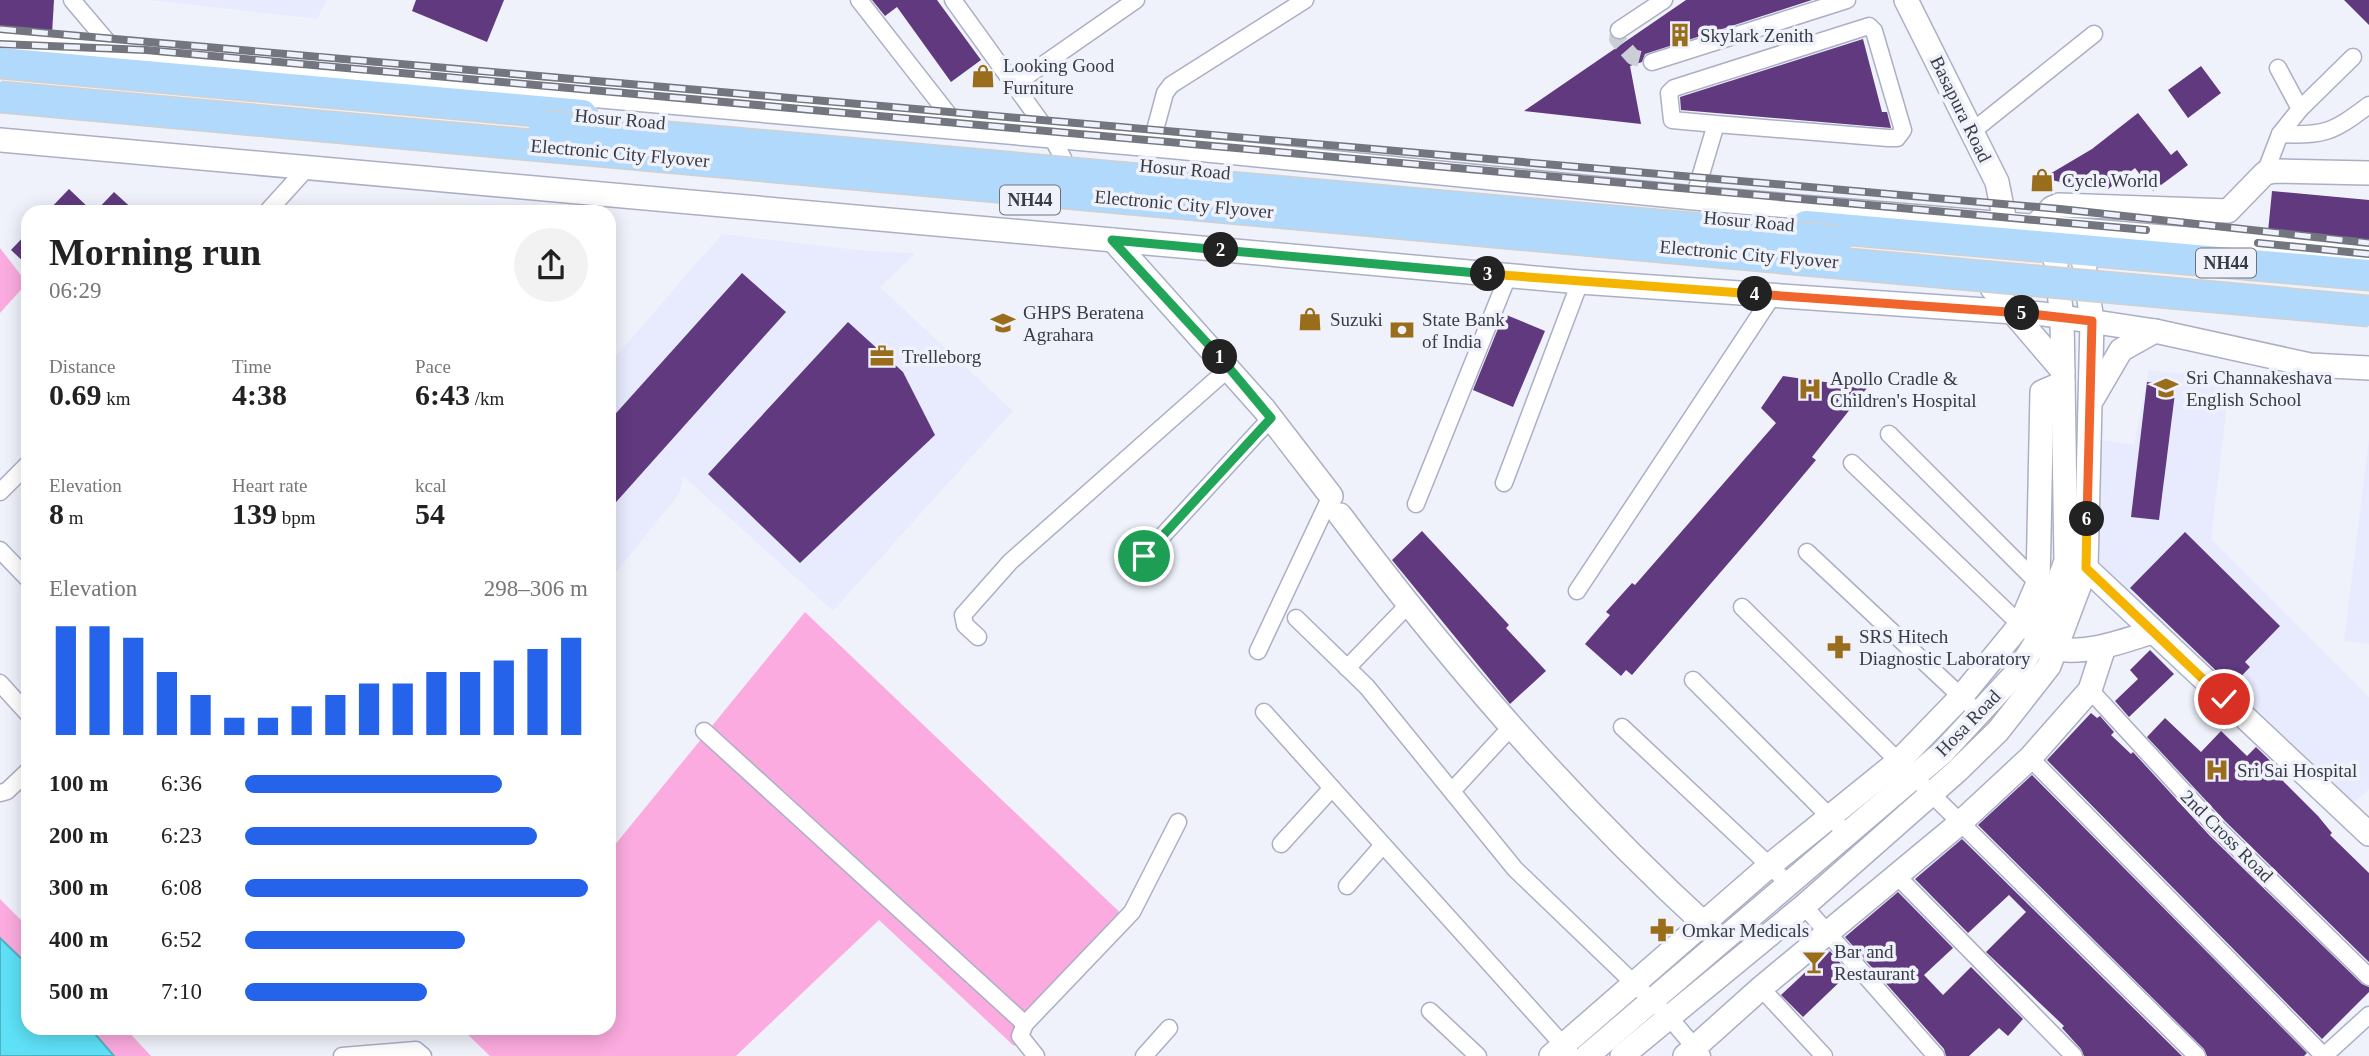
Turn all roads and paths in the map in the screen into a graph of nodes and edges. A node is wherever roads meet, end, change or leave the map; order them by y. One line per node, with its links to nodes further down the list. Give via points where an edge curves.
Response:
1 (72, 0): 10 (street)
2 (89, 0): 10 (street)
3 (859, 0): 26 (street)
4 (953, 0): 20 (street)
5 (1136, 0): 20 (street)
6 (1305, 0): 30 (street, via 1171,85)
7 (1664, 0): 11 (street)
8 (1847, 0): 16 (street)
9 (1906, 0): 27 (street, Basapura Road)
10 (87, 18): 14 (street)
11 (1619, 30)
12 (2094, 34): 27 (street)
13 (0, 43): 14 (street)
14 (116, 52): 26 (street)
15 (2353, 57): 23 (street)
16 (1652, 62)
17 (0, 63): 31 (highway, Hosur Road / NH44)
18 (2278, 68): 23 (street)
19 (0, 78): 46 (highway, Electronic City Flyover, bridge, via 1107,174)
20 (1014, 85): 31 (street)
21 (0, 97): 49 (highway, Electronic City Flyover, bridge)
22 (2369, 105): 28 (street, via 2339,127 2315,135)
23 (2300, 109): 28 (street)
24 (0, 111): 45 (highway, NH44)
25 (1716, 124): 25 (street, via 1672,120 1669,93 1869,26 1903,130 1897,138 1888,138); 35 (street)
26 (959, 128): 31 (street)
27 (1974, 130): 37 (street, Basapura Road, via 1997,182)
28 (2280, 134): 33 (street)
29 (0, 140): 32 (street)
30 (1151, 145): 31 (street); 35 (street)
31 (1057, 147): 40 (highway, Hosur Road / NH44)
32 (307, 168): 36 (street); 39 (street)
33 (2265, 173): 34 (street, via 2288,169); 38 (street, via 2228,211 2057,205)
34 (2369, 173)
35 (1693, 198): 37 (street)
36 (273, 205)
37 (2005, 222): 38 (street)
38 (2036, 225): 40 (street)
39 (1112, 240): 43 (street); 53 (street)
40 (2068, 242): 41 (street); 42 (highway, Hosur Road / NH44); 48 (street, Hosa Road)
41 (2369, 254)
42 (2369, 275)
43 (1508, 276): 44 (street); 63 (street)
44 (1580, 282): 47 (street); 61 (street)
45 (1992, 288): 48 (highway, NH44); 50 (street)
46 (2369, 291)
47 (1773, 295): 50 (street); 71 (street)
48 (2076, 308): 50 (street); 51 (highway, NH44); 52 (street); 55 (street, Hosa Road); 56 (street, Hosa Road)
49 (2369, 311)
50 (2015, 313): 55 (street)
51 (2369, 322)
52 (2155, 331): 54 (street, via 2310,365); 56 (street, via 2121,350)
53 (1229, 368): 57 (street); 77 (street, via 1010,562 963,615 965,625)
54 (2369, 368)
55 (2063, 377): 70 (street, Hosa Road, via 2066,561)
56 (2090, 402): 68 (street, Hosa Road)
57 (1271, 418): 64 (street); 67 (street)
58 (1889, 434): 70 (street)
59 (1852, 463): 75 (street)
60 (21, 471): 62 (street)
61 (1504, 483)
62 (0, 492)
63 (1416, 504)
64 (1335, 505): 72 (street); 80 (street)
65 (0, 550): 69 (street)
66 (1807, 552): 85 (street)
67 (1144, 556)
68 (2086, 568): 76 (street); 78 (street, Hosa Road)
69 (21, 572)
70 (2045, 591): 75 (street); 78 (street, Hosa Road)
71 (1577, 592)
72 (1409, 604): 81 (street); 89 (street)
73 (1742, 607): 93 (street)
74 (1296, 618): 81 (street)
75 (2020, 625): 78 (street); 85 (street)
76 (2152, 632): 79 (street); 103 (street)
77 (978, 637)
78 (2046, 645): 79 (street, via 2070,652); 88 (street, Hosa Road); 97 (street, Hosa Road, via 2049,666 1998,731)
79 (2104, 647): 84 (street)
80 (1258, 651)
81 (1347, 668): 96 (street)
82 (1693, 680): 99 (street)
83 (0, 683): 86 (street)
84 (2090, 691): 92 (street); 114 (street, 2nd Cross Road, via 2217,828)
85 (1961, 697): 88 (street); 93 (street)
86 (21, 706)
87 (1264, 712): 95 (street)
88 (1978, 713): 93 (street, Hosa Road, via 1942,752)
89 (1512, 726): 96 (street); 111 (street, via 1633,859)
90 (1622, 727): 106 (street)
91 (704, 731): 121 (street)
92 (2030, 758): 101 (street); 136 (street)
93 (1908, 767): 97 (street); 99 (street); 102 (street, Hosa Road)
94 (21, 778): 98 (street)
95 (1332, 788): 104 (street); 105 (street)
96 (1452, 791): 115 (street, via 1516,869)
97 (1931, 792): 101 (street); 110 (street, Hosa Road)
98 (0, 793)
99 (1829, 817): 102 (street); 106 (street)
100 (1178, 822): 121 (street, via 1132,912)
101 (1961, 823): 107 (street); 135 (street)
102 (1847, 834): 108 (street, Hosa Road)
103 (2369, 834)
104 (1281, 844)
105 (1383, 845): 109 (street); 123 (street)
106 (1769, 866): 108 (street); 111 (street)
107 (1898, 877): 112 (street); 134 (street)
108 (1788, 884): 113 (street, Hosa Road)
109 (1347, 886)
110 (1804, 906): 112 (street); 120 (street, Hosa Road)
111 (1703, 923): 113 (street); 115 (street)
112 (1827, 933): 116 (street); 133 (street)
113 (1722, 940): 117 (street, Hosa Road)
114 (2369, 977)
115 (1633, 982): 117 (street); 123 (street)
116 (1761, 989): 124 (street); 132 (street)
117 (1651, 1000): 120 (street); 130 (street, Hosa Road)
118 (1430, 1011): 129 (street)
119 (2369, 1015): 136 (street)
120 (1669, 1017): 124 (street); 131 (street, Hosa Road)
121 (1025, 1024): 127 (street, via 1020,1036)
122 (1169, 1028): 128 (street)
123 (1562, 1052)
124 (1694, 1053)
125 (342, 1056): 126 (street, via 416,1050)
126 (423, 1056)
127 (1036, 1056)
128 (1144, 1056)
129 (1478, 1056)
130 (1587, 1056)
131 (1622, 1056)
132 (1824, 1056)
133 (1936, 1056)
134 (2074, 1056)
135 (2197, 1056)
136 (2324, 1056)

